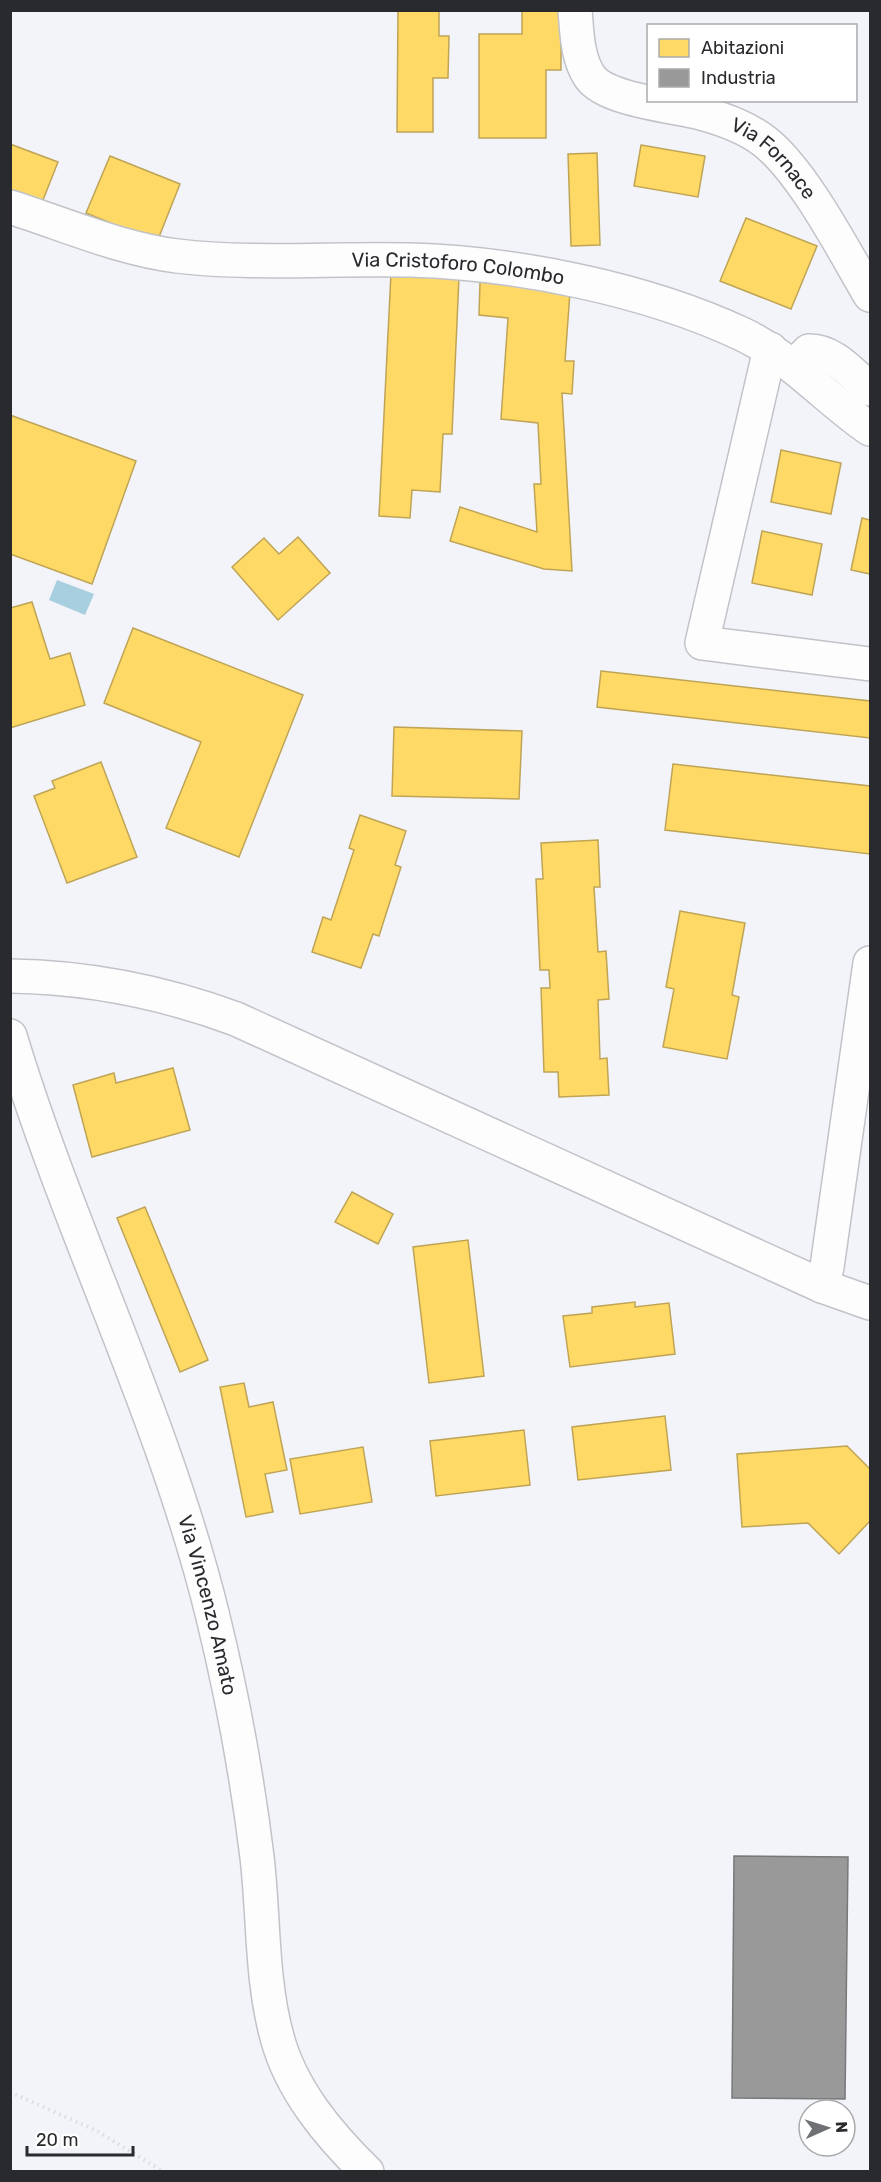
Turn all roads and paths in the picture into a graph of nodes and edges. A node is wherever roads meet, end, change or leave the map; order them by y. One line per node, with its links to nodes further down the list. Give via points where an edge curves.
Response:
1 (575, 10): 2 (street, Via Fornace, via 581,57 591,79 616,94)
2 (647, 101)
3 (649, 102): 5 (street, Via Fornace, via 720,119 765,142 814,203)
4 (10, 207): 6 (street, Via Cristoforo Colombo, via 174,255 239,260 438,262 600,286 674,306 740,333)
5 (870, 295)
6 (782, 357): 7 (street, via 819,351); 8 (street, Via Cristoforo Colombo); 9 (street, via 702,643)
7 (870, 389)
8 (870, 429)
9 (870, 664)
10 (870, 963): 13 (street)
11 (10, 976): 13 (street, via 62,978 145,992 236,1019)
12 (10, 1036): 17 (street, Via Vincenzo Amato, via 46,1147 174,1488 211,1611 243,1758 257,1860 265,1968 277,2038 301,2094)
13 (822, 1287): 14 (street)
14 (870, 1303)
15 (10, 2092): 16 (path, via 97,2132)
16 (164, 2172)
17 (367, 2172)

